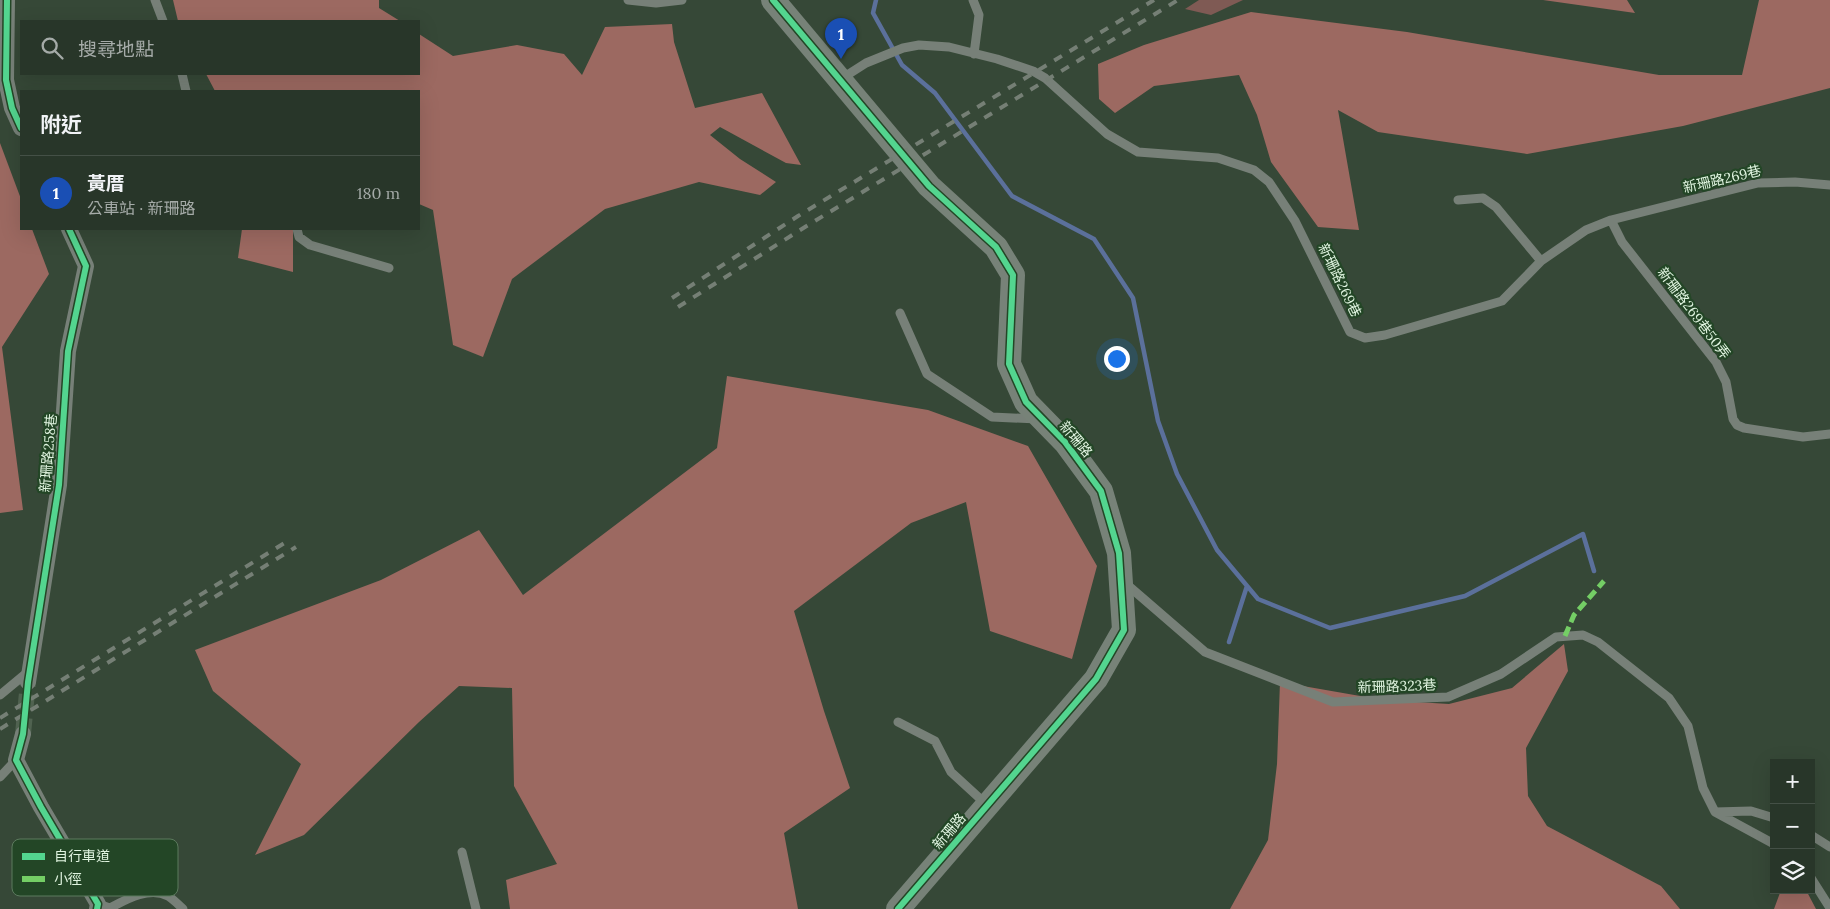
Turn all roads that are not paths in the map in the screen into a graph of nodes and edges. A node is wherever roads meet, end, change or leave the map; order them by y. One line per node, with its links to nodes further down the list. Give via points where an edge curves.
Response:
1 (7, 0): 12 (street, via 6,80)
2 (155, 0): 7 (lane)
3 (628, 0): 4 (lane, via 656,3)
4 (682, 0)
5 (773, 0): 10 (street, 新珊路)
6 (973, 0): 8 (lane, via 979,15)
7 (163, 20)
8 (974, 54): 10 (lane, 新珊路269巷, via 938,45 903,48 866,63); 18 (lane, 新珊路269巷, via 996,58 1039,74 1107,134 1138,152 1218,158 1254,170 1268,182 1295,221 1350,332 1365,338 1385,336 1502,301)
9 (182, 75): 11 (lane)
10 (841, 79): 21 (street, 新珊路, via 929,186 996,247 1014,275 1009,364 1026,402)
11 (186, 90)
12 (20, 126)
13 (1830, 185): 15 (lane, 新珊路269巷, via 1758,183)
14 (1458, 200): 18 (lane, via 1483,198 1496,207)
15 (1611, 220): 18 (lane, 新珊路269巷, via 1586,230); 22 (lane, 新珊路269巷50弄, via 1622,242 1716,362 1726,382 1733,420 1737,425 1803,437)
16 (68, 230): 24 (street, 新珊路258巷, via 86,266 68,351 59,485)
17 (297, 230): 19 (lane, via 299,237 310,244)
18 (1541, 260)
19 (389, 268)
20 (900, 313): 21 (lane, via 927,374 992,418)
21 (1043, 420): 23 (street, 新珊路, via 1065,442 1101,491 1119,552)
22 (1830, 434)
23 (1120, 578): 30 (street, 新珊路, via 1124,630 1096,679); 31 (lane, 新珊路323巷, via 1205,652 1333,702 1448,697 1501,674 1556,637 1583,634 1598,642 1669,698 1688,726 1703,788)
24 (29, 676): 25 (lane)
25 (0, 694)
26 (898, 722): 30 (lane, via 935,741 951,772)
27 (23, 734): 28 (street)
28 (16, 760): 29 (lane); 34 (street)
29 (0, 777)
30 (988, 805): 46 (street, 新珊路)
31 (1714, 812): 32 (lane, via 1751,812); 35 (lane)
32 (1770, 817)
33 (1815, 838): 36 (lane)
34 (59, 839)
35 (1770, 842)
36 (1830, 847)
37 (462, 852): 45 (lane)
38 (1815, 884): 43 (lane)
39 (92, 896): 42 (street)
40 (132, 896): 42 (lane, via 110,908)
41 (168, 896): 44 (lane)
42 (98, 907)
43 (1830, 908)
44 (183, 909)
45 (476, 909)
46 (898, 909)

